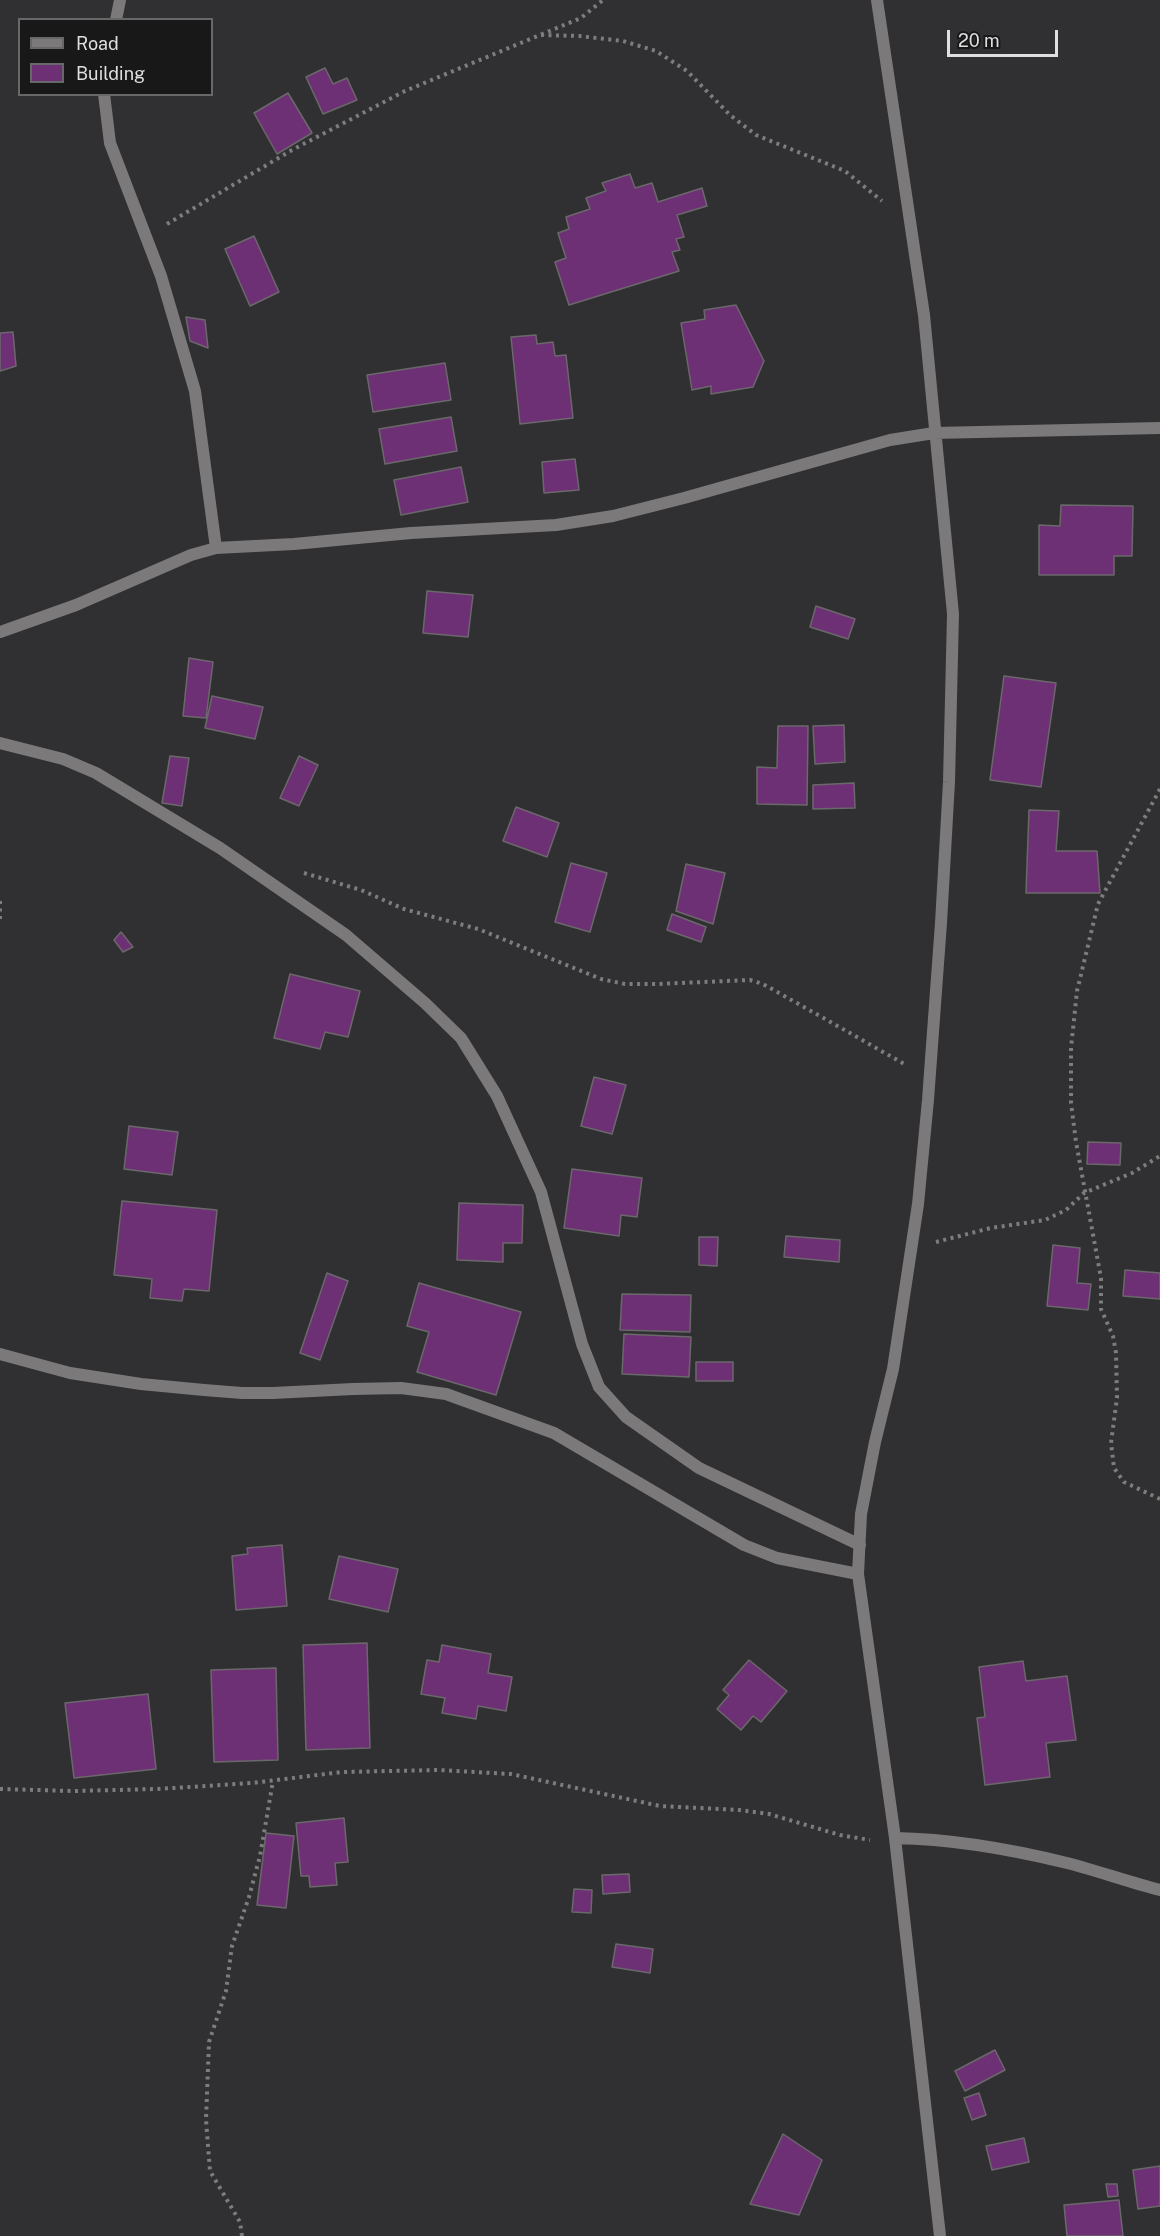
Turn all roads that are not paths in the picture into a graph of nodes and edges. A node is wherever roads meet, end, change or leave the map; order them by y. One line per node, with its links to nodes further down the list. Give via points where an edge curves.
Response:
1 (120, 0): 3 (street)
2 (877, 0): 6 (street, via 924,315)
3 (116, 18)
4 (104, 96): 7 (street, via 110,143 161,276 195,391)
5 (1160, 428): 6 (street)
6 (934, 433): 7 (street, via 890,440 613,516 556,525); 11 (street, via 953,614 949,782 930,1079 912,1246 893,1370 861,1514)
7 (216, 548): 8 (street)
8 (0, 632)
9 (0, 743): 11 (street, via 63,759 96,773 211,842 346,935 425,1003 461,1038 491,1086 541,1192 582,1344 599,1387 626,1417 699,1467)
10 (0, 1354): 12 (street, via 70,1373 204,1390 273,1393 401,1388 446,1394 554,1433 744,1545 777,1558)
11 (860, 1545): 12 (street)
12 (858, 1574): 13 (street)
13 (895, 1838): 14 (street, via 984,1845 1067,1863); 15 (street)
14 (1160, 1890)
15 (940, 2236)

